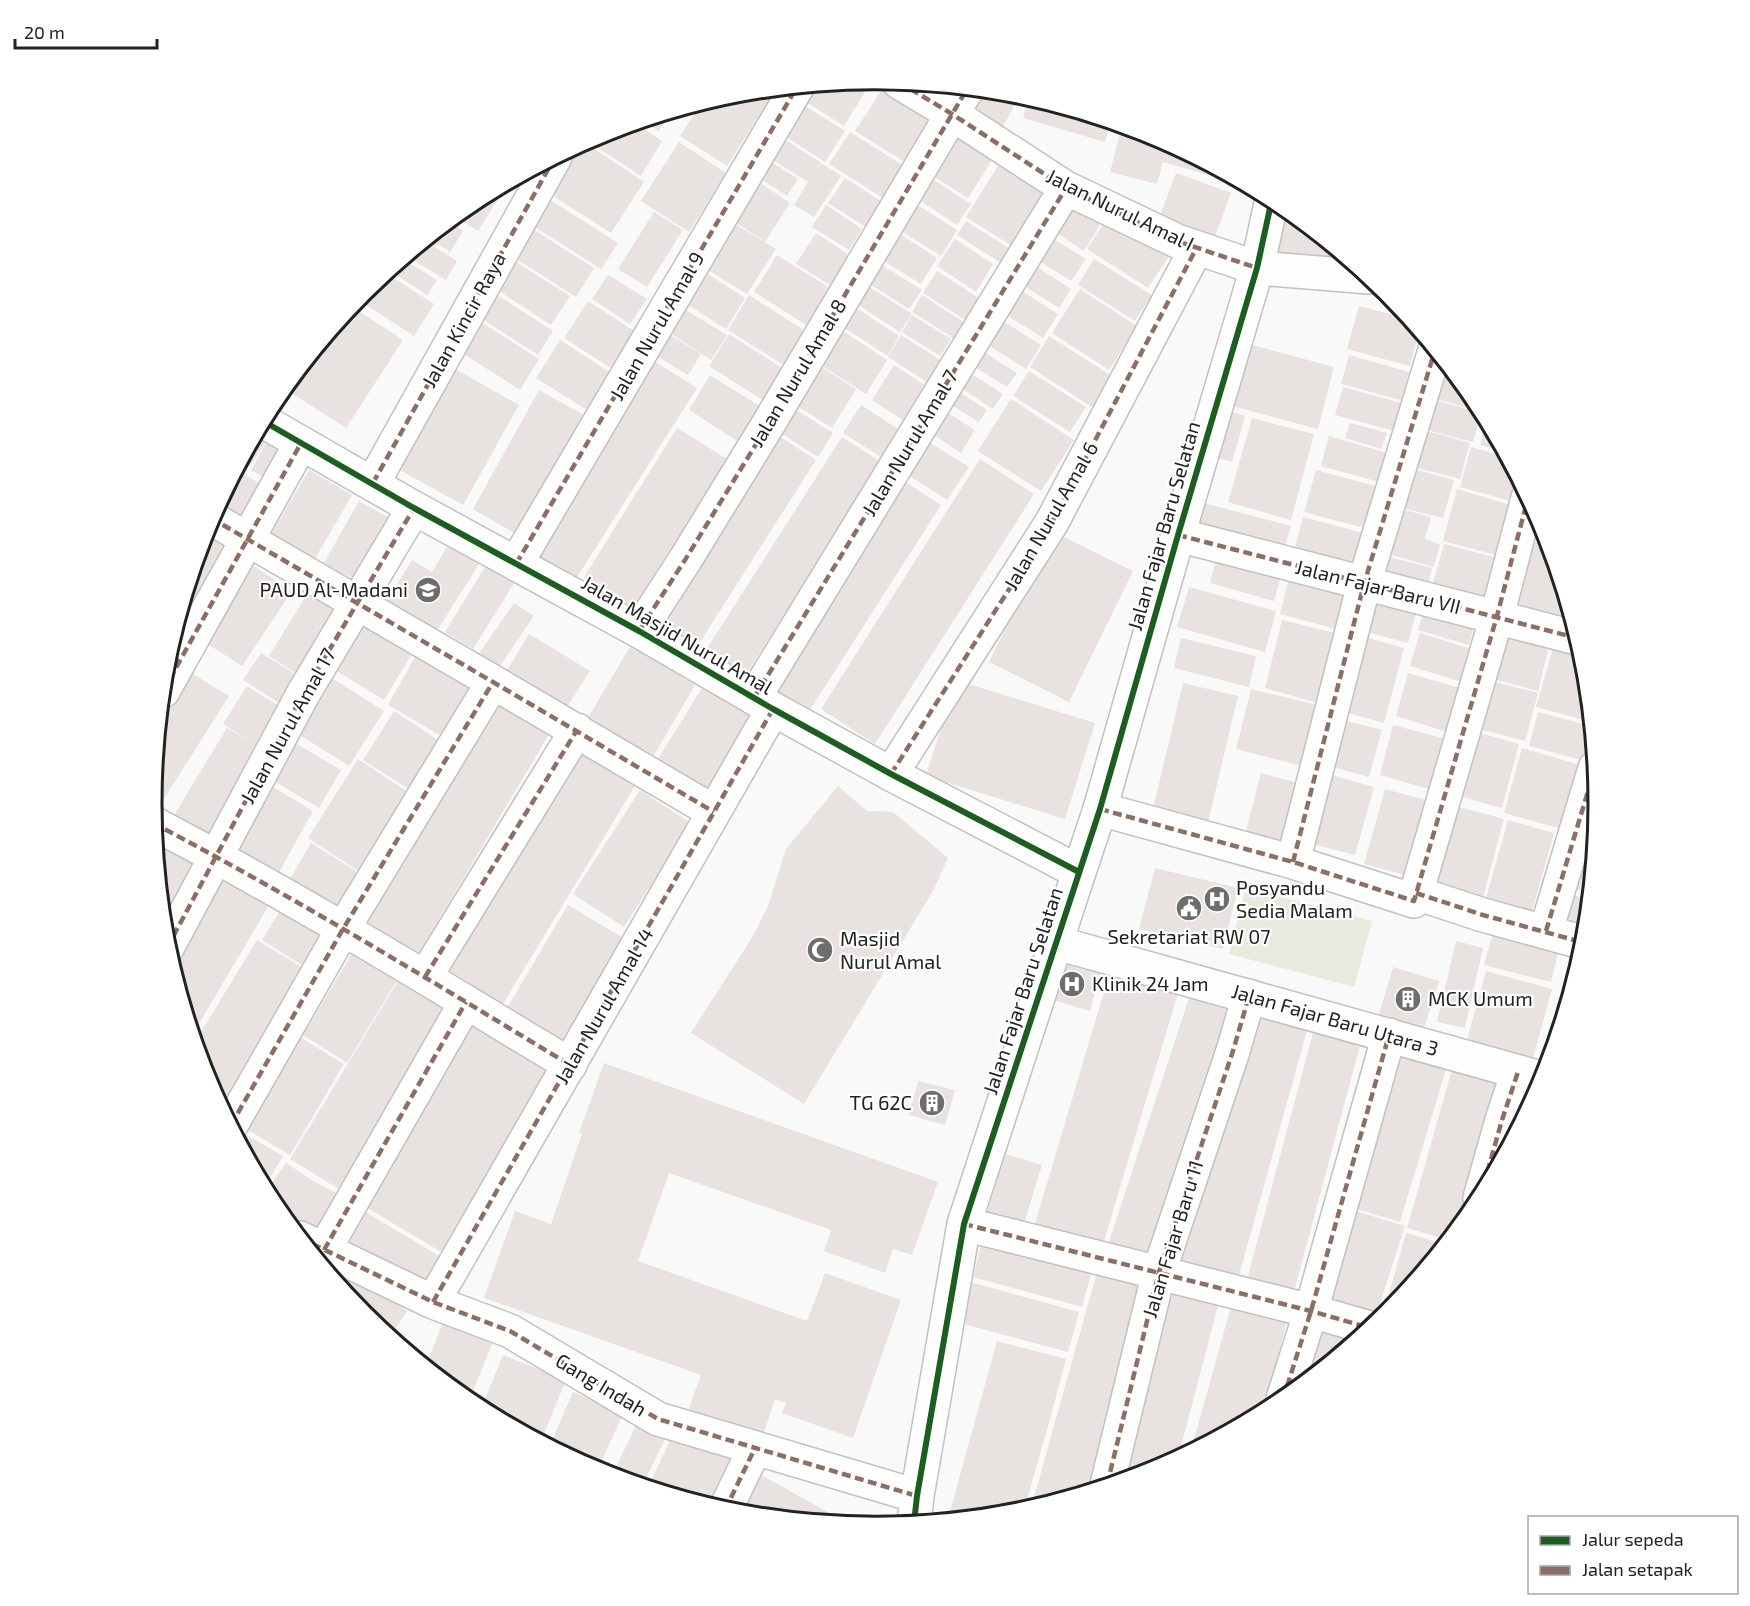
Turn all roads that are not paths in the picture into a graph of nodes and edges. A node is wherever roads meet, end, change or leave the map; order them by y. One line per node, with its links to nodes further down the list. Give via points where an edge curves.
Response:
1 (935, 93): 3 (street, Jalan Nurul Amal I)
2 (792, 95): 19 (street, Jalan Nurul Amal 9)
3 (960, 101): 5 (street, Jalan Nurul Amal I); 23 (street, Jalan Nurul Amal 8, via 769,423)
4 (548, 170): 13 (street, Jalan Kincir Raya)
5 (1066, 188): 7 (street, Jalan Nurul Amal I); 27 (street, Jalan Nurul Amal 7)
6 (1270, 209): 8 (street, Jalan Fajar Baru Selatan)
7 (1196, 249): 8 (street, Jalan Nurul Amal I); 29 (street, Jalan Nurul Amal 6, via 1052,522)
8 (1257, 268): 9 (street, Jalan Nurul Amal I); 17 (street, Jalan Fajar Baru Selatan)
9 (1354, 276)
10 (1432, 359): 20 (street)
11 (271, 425): 12 (street, Jalan Masjid Nurul Amal)
12 (301, 443): 13 (street, Jalan Masjid Nurul Amal); 18 (street)
13 (373, 483): 14 (street, Jalan Masjid Nurul Amal)
14 (414, 508): 19 (street, Jalan Masjid Nurul Amal); 21 (street, Jalan Nurul Amal 17)
15 (1525, 511): 22 (street)
16 (219, 523): 18 (street)
17 (1178, 535): 20 (street, Jalan Fajar Baru VII); 31 (street, Jalan Fajar Baru Selatan)
18 (248, 539): 21 (street); 25 (street)
19 (516, 564): 23 (street, Jalan Masjid Nurul Amal)
20 (1364, 584): 22 (street, Jalan Fajar Baru VII); 35 (street)
21 (358, 602): 26 (street); 34 (street, Jalan Nurul Amal 17, via 303,694)
22 (1497, 616): 24 (street, Jalan Fajar Baru VII); 37 (street)
23 (639, 630): 27 (street, Jalan Masjid Nurul Amal)
24 (1568, 635)
25 (175, 667)
26 (493, 682): 28 (street); 38 (street)
27 (764, 703): 29 (street, Jalan Masjid Nurul Amal); 32 (street, Jalan Nurul Amal 14)
28 (577, 730): 32 (street); 43 (street)
29 (891, 774): 36 (street, Jalan Masjid Nurul Amal)
30 (1588, 793): 39 (street)
31 (1100, 809): 35 (street); 36 (street, Jalan Fajar Baru Selatan)
32 (714, 812): 47 (street, Jalan Nurul Amal 14)
33 (163, 828): 34 (street)
34 (217, 856): 38 (street); 40 (street, Jalan Nurul Amal 17)
35 (1293, 862): 37 (street, via 1414,901)
36 (1079, 872): 42 (street, Jalan Fajar Baru Selatan)
37 (1416, 893): 39 (street)
38 (342, 929): 43 (street); 49 (street)
39 (1546, 931): 41 (street)
40 (175, 934)
41 (1574, 940)
42 (1057, 943): 44 (street, Jalan Fajar Baru Utara 3); 51 (street, Jalan Fajar Baru Selatan)
43 (425, 977): 45 (street)
44 (1249, 996): 46 (street, Jalan Fajar Baru Utara 3); 54 (street, Jalan Fajar Baru 11)
45 (466, 1002): 47 (street); 52 (street)
46 (1389, 1035): 48 (street, Jalan Fajar Baru Utara 3); 56 (street)
47 (570, 1065): 55 (street, Jalan Nurul Amal 14)
48 (1531, 1075): 50 (street, via 1502,1120)
49 (236, 1117)
50 (1490, 1164)
51 (964, 1224): 54 (street); 62 (street, Jalan Fajar Baru Selatan)
52 (313, 1242)
53 (317, 1246): 55 (street, Gang Indah)
54 (1159, 1272): 56 (street); 60 (street, Jalan Fajar Baru 11)
55 (433, 1302): 59 (street, Gang Indah, via 510,1331 658,1419)
56 (1311, 1311): 57 (street); 58 (street)
57 (1359, 1326)
58 (1288, 1384)
59 (755, 1448): 61 (street); 62 (street, Gang Indah)
60 (1109, 1476)
61 (730, 1501)
62 (915, 1509)

